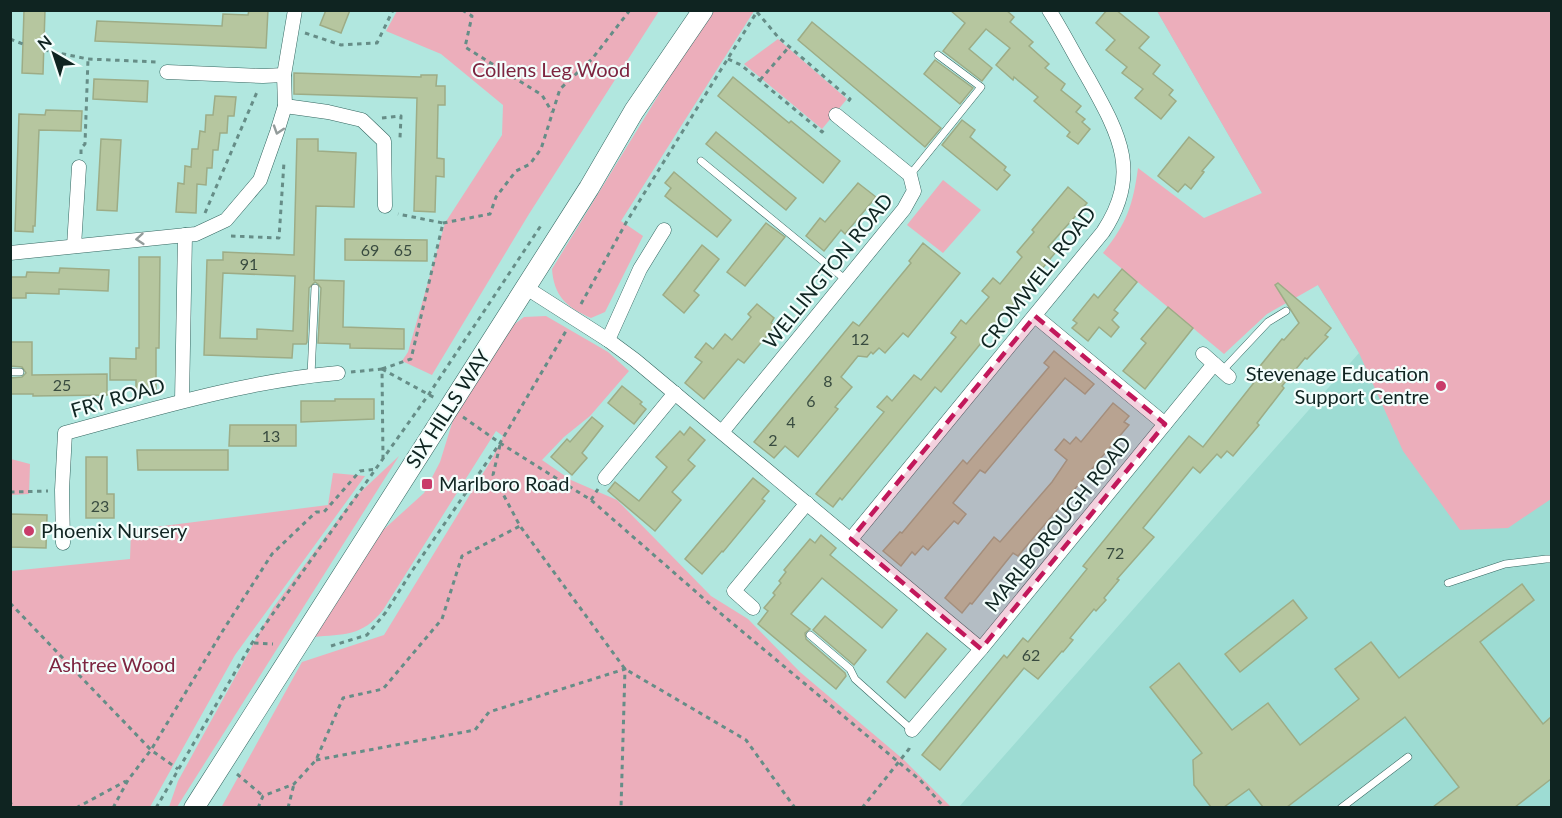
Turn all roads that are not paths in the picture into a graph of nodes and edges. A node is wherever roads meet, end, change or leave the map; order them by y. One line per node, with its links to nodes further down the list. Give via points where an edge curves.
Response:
1 (295, 10): 6 (street)
2 (703, 10): 18 (street, SIX HILLS WAY, via 634,111)
3 (1048, 10): 21 (street, CROMWELL ROAD, via 1110,116 1124,164 1113,218)
4 (938, 55): 11 (lane, via 981,87)
5 (166, 72): 6 (street)
6 (284, 75): 7 (street)
7 (285, 106): 12 (street, via 362,120 384,141); 14 (street, one-way to 14, via 260,180 226,220)
8 (836, 115): 11 (street)
9 (701, 161): 17 (lane)
10 (79, 167): 15 (street)
11 (910, 175): 17 (street, WELLINGTON ROAD, via 914,191 910,199)
12 (385, 206)
13 (664, 230): 22 (street, via 640,268)
14 (185, 235): 15 (street, one-way to 15); 30 (street, FRY ROAD)
15 (74, 246): 16 (street)
16 (10, 253)
17 (846, 280): 32 (street, WELLINGTON ROAD)
18 (525, 287): 22 (street); 44 (street, SIX HILLS WAY)
19 (315, 288): 28 (lane)
20 (1286, 311): 24 (lane, via 1268,322)
21 (1035, 316): 31 (street); 35 (street, CROMWELL ROAD)
22 (608, 340): 29 (street)
23 (1203, 354): 24 (street)
24 (1222, 371): 31 (street, MARLBOROUGH ROAD)
25 (10, 372): 26 (lane)
26 (20, 372)
27 (338, 373): 28 (street, FRY ROAD)
28 (311, 375): 30 (street, FRY ROAD)
29 (675, 393): 32 (street); 33 (street)
30 (182, 401): 36 (street, FRY ROAD, via 65,433)
31 (1165, 424): 41 (street, MARLBOROUGH ROAD)
32 (722, 432): 34 (street)
33 (605, 477)
34 (807, 503): 35 (street); 39 (street, via 734,591)
35 (851, 539): 41 (street)
36 (63, 543)
37 (1551, 560): 38 (lane, via 1505,564)
38 (1448, 583)
39 (753, 608)
40 (810, 636): 42 (lane)
41 (981, 649): 42 (street, MARLBOROUGH ROAD)
42 (912, 730)
43 (1408, 757): 45 (lane)
44 (194, 807)
45 (1341, 807)

